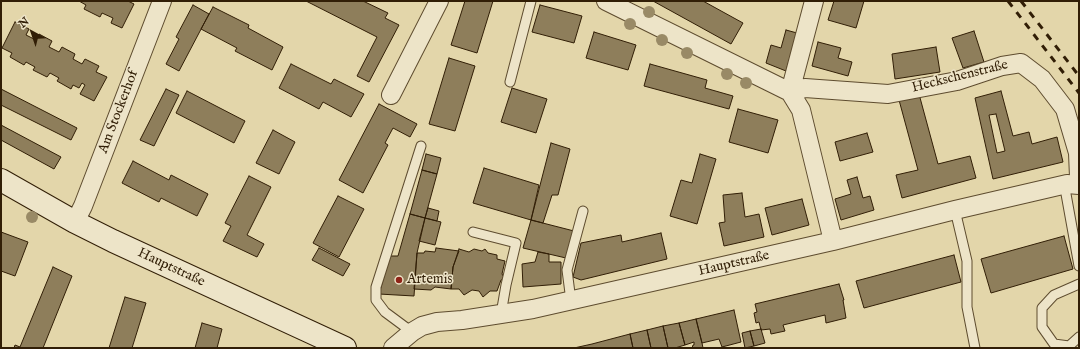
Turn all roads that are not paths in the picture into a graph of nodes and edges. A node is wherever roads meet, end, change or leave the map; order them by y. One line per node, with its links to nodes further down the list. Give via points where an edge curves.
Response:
1 (162, 1): 14 (street, Am Stockerhof)
2 (439, 1): 8 (street)
3 (531, 1): 6 (lane)
4 (606, 1): 7 (street)
5 (814, 1): 7 (street)
6 (510, 82)
7 (790, 92): 11 (street, Heckschenstraße, via 805,88 888,94 957,81 1002,66 1021,63 1042,79 1065,109 1078,153); 16 (street, via 801,110)
8 (391, 95)
9 (421, 146): 21 (lane, via 376,287 376,300 385,312)
10 (1, 180): 14 (main road, Hauptstraße)
11 (1075, 182): 12 (street, Hauptstraße); 17 (lane, via 1066,194)
12 (955, 210): 16 (street, Hauptstraße); 26 (lane, via 967,260 967,307)
13 (583, 211): 19 (lane, via 567,270)
14 (75, 222): 24 (main road, Hauptstraße)
15 (473, 232): 20 (lane, via 516,243)
16 (833, 241): 19 (street, Hauptstraße)
17 (1079, 266)
18 (1079, 284): 23 (lane, via 1054,295 1042,308 1042,327 1054,344)
19 (571, 301): 20 (street, Hauptstraße)
20 (502, 314): 21 (street, Hauptstraße, via 437,322)
21 (412, 332): 25 (street, Hauptstraße)
22 (1079, 337): 23 (lane)
23 (1071, 347)
24 (345, 348)
25 (393, 348)
26 (975, 348)

